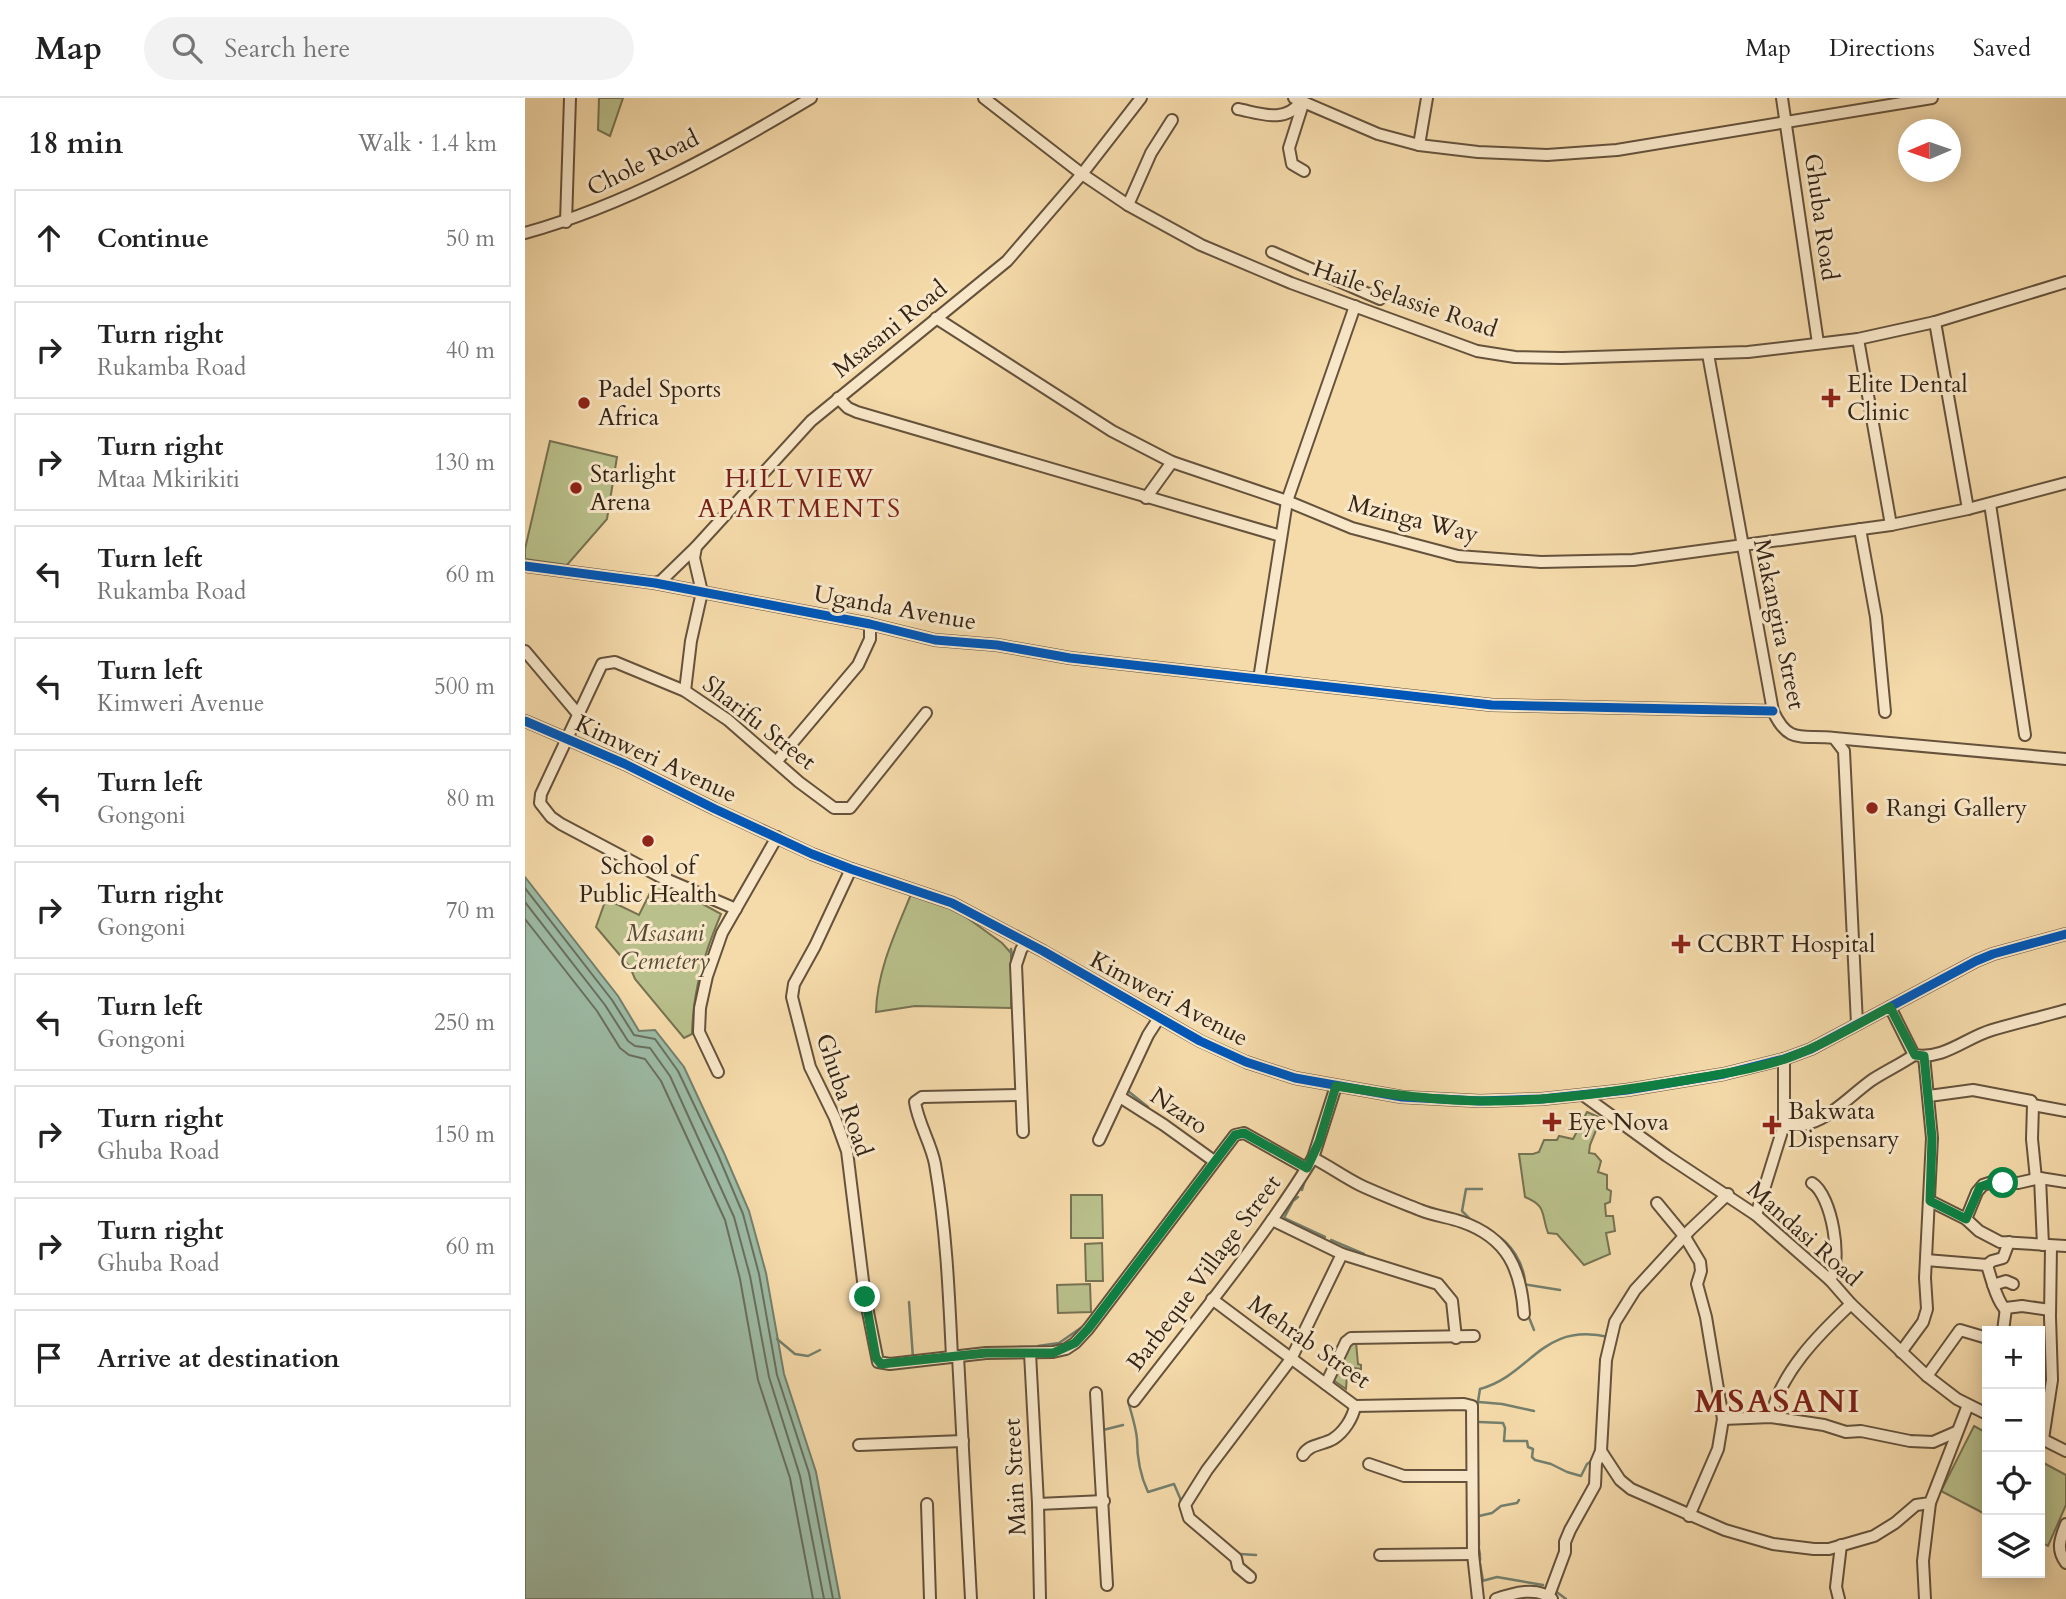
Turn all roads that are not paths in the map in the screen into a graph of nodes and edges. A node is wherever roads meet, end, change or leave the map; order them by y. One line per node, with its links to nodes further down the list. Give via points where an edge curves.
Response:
1 (570, 98): 16 (street)
2 (811, 98): 16 (street, Chole Road, via 668,177)
3 (984, 98): 14 (street, Haile Selassie Road)
4 (1141, 98): 14 (street, Msasani Road)
5 (1427, 98): 12 (street)
6 (1781, 98): 11 (street, Ghuba Road)
7 (1932, 98): 11 (street)
8 (1299, 101): 9 (street, via 1296,108 1280,116); 12 (street, via 1378,134); 13 (street, via 1289,148 1292,164)
9 (1238, 109)
10 (1172, 120): 15 (street)
11 (1786, 123): 12 (street, via 1617,150 1547,155); 25 (street, Ghuba Road)
12 (1419, 145)
13 (1304, 171)
14 (1082, 174): 15 (street, Haile Selassie Road); 22 (street, Msasani Road, via 1007,261)
15 (1128, 205): 21 (street, Haile Selassie Road, via 1201,245)
16 (566, 222): 17 (street, Chole Road)
17 (525, 233)
18 (1272, 252): 20 (street)
19 (2066, 282): 23 (street, Haile Selassie Road)
20 (1380, 299)
21 (1355, 306): 26 (street, Haile Selassie Road, via 1476,351 1515,356); 31 (street)
22 (936, 318): 27 (street, Msasani Road); 28 (street, Mzinga Way, via 1112,430)
23 (1935, 323): 24 (street, Haile Selassie Road); 33 (street)
24 (1858, 339): 25 (street, Haile Selassie Road); 34 (street)
25 (1818, 343): 26 (street, Haile Selassie Road)
26 (1708, 354): 37 (street, Makangira Street)
27 (838, 398): 30 (street, via 857,412); 38 (street, Msasani Road, via 811,421)
28 (1172, 462): 30 (street); 31 (street, Mzinga Way)
29 (2066, 483): 32 (street, Mzinga Way)
30 (1146, 498): 36 (street)
31 (1287, 501): 36 (street); 37 (street, Mzinga Way, via 1352,528 1458,556 1541,562 1633,560)
32 (1990, 504): 33 (street, Mzinga Way); 51 (street)
33 (1968, 509): 34 (street, Mzinga Way)
34 (1891, 525): 35 (street, Mzinga Way)
35 (1860, 528): 37 (street, Mzinga Way); 47 (street, via 1876,617)
36 (1281, 536): 44 (street)
37 (1742, 546): 46 (street, Makangira Street)
38 (696, 547): 40 (street, Msasani Road); 41 (street)
39 (525, 566): 40 (street, Uganda Avenue)
40 (655, 583): 41 (street, Uganda Avenue)
41 (702, 592): 42 (street, Uganda Avenue); 45 (street)
42 (870, 624): 44 (street, Uganda Avenue, via 935,640); 55 (street, via 870,639 858,665)
43 (525, 651): 49 (street)
44 (1259, 679): 46 (street, Uganda Avenue, via 1492,705)
45 (685, 691): 49 (street, Sharifu Street, via 606,662 599,667); 55 (street, Sharifu Street)
46 (1773, 711): 53 (street, Makangira Street, via 1785,731)
47 (1885, 712)
48 (926, 713): 55 (street, Sharifu Street, via 851,808 834,808)
49 (578, 714): 52 (street, Sharifu Street)
50 (525, 721): 52 (street, Kimweri Avenue)
51 (2025, 735)
52 (567, 738): 56 (street, Kimweri Avenue); 58 (street, Sharifu Street, via 541,794 540,803 551,817 661,877)
53 (1834, 738): 54 (street); 64 (street, via 1841,744 1846,762)
54 (2066, 759)
55 (777, 761)
56 (777, 837): 57 (street, Kimweri Avenue); 58 (street)
57 (851, 869): 60 (street, Kimweri Avenue, via 952,903); 110 (street, Ghuba Road, via 794,984 794,1011 810,1067 846,1151 876,1358 881,1364 890,1364)
58 (736, 909): 67 (street, via 722,933 700,1008 699,1032)
59 (2066, 934): 61 (street, Kimweri Avenue, via 1985,958)
60 (1026, 942): 63 (street, Kimweri Avenue); 69 (street, via 1016,965)
61 (1890, 1007): 64 (street, Kimweri Avenue); 65 (street)
62 (2066, 1010): 65 (street, via 1990,1031 1946,1052)
63 (1159, 1018): 68 (street, Kimweri Avenue, via 1246,1062 1294,1079); 72 (street)
64 (1857, 1024): 66 (street, Kimweri Avenue)
65 (1919, 1056): 71 (street); 75 (street, via 1875,1078 1814,1122)
66 (1784, 1059): 70 (street, Kimweri Avenue, via 1724,1074); 75 (street)
67 (718, 1072)
68 (1336, 1086): 70 (street, Kimweri Avenue, via 1402,1097 1480,1101); 79 (street, Barbeque Village Street)
69 (1021, 1095): 76 (street); 110 (street, via 922,1097 915,1102 938,1185)
70 (1583, 1095): 83 (street, Mandasi Road)
71 (1929, 1096): 73 (street, via 1976,1090); 84 (street)
72 (1120, 1097): 77 (street); 78 (street, Nzaro)
73 (2033, 1105): 74 (street); 80 (street)
74 (2066, 1111)
75 (1784, 1125): 86 (street)
76 (1023, 1132)
77 (1099, 1140)
78 (1214, 1161): 79 (street, Ghuba Road, via 1241,1132); 109 (street, Ghuba Road, via 1075,1343 1053,1353)
79 (1310, 1163): 88 (street, Barbeque Village Street); 103 (street, via 1488,1236 1515,1267)
80 (2038, 1178): 81 (street); 87 (street, via 1983,1185); 91 (street)
81 (2066, 1182)
82 (1812, 1183): 96 (street, via 1821,1190 1834,1228 1835,1273)
83 (1728, 1194): 86 (street, Mandasi Road); 89 (street)
84 (1930, 1201): 87 (street); 94 (street)
85 (1657, 1203): 89 (street)
86 (1756, 1215): 96 (street, Mandasi Road)
87 (1966, 1219): 90 (street, via 1979,1231)
88 (1272, 1220): 93 (street); 99 (street, Barbeque Village Street)
89 (1685, 1237): 122 (street, via 1700,1262 1697,1284); 130 (street, via 1635,1290 1615,1322 1606,1360)
90 (2009, 1242): 91 (street); 95 (street, via 2003,1258)
91 (2047, 1246): 92 (street); 102 (street)
92 (2066, 1246)
93 (1342, 1254): 107 (street, via 1438,1284 1452,1301); 111 (street)
94 (1926, 1260): 95 (street); 108 (street, via 1925,1316)
95 (1987, 1265): 98 (street)
96 (1830, 1280): 100 (street, Mandasi Road)
97 (2013, 1284): 98 (street)
98 (1993, 1285): 101 (street)
99 (1212, 1299): 111 (street, Mehrab Street); 117 (street, Barbeque Village Street)
100 (1851, 1304): 108 (street, Mandasi Road); 121 (street, via 1796,1366)
101 (2006, 1310): 102 (street, via 2015,1306); 104 (street)
102 (2050, 1310): 113 (street)
103 (1524, 1314)
104 (2004, 1326)
105 (1474, 1336): 107 (street)
106 (1982, 1337): 114 (street, via 1960,1330)
107 (1456, 1338): 115 (street, via 1351,1338)
108 (1901, 1352): 114 (street, Mandasi Road)
109 (1030, 1353): 110 (street, Ghuba Road); 138 (street, Main Street)
110 (955, 1356): 127 (street)
111 (1291, 1359): 115 (street, Mehrab Street); 145 (street, via 1185,1505 1189,1518 1236,1558 1238,1567)
112 (2045, 1364): 113 (street)
113 (2052, 1365): 123 (street)
114 (1927, 1376): 119 (street, Mandasi Road)
115 (1325, 1384): 118 (street, Mehrab Street)
116 (1096, 1393): 135 (street)
117 (1134, 1401)
118 (1355, 1405): 132 (street, via 1353,1417 1335,1438); 134 (street, Mehrab Street, via 1469,1406 1473,1409)
119 (1968, 1405): 120 (street, Mandasi Road); 124 (street)
120 (1982, 1412)
121 (1771, 1417): 122 (street); 124 (street, via 1910,1441 1933,1442)
122 (1723, 1419): 139 (street, via 1718,1449)
123 (2045, 1422)
124 (1956, 1432): 136 (street)
125 (2066, 1437): 128 (street)
126 (2045, 1440): 128 (street)
127 (963, 1441): 129 (street); 151 (street)
128 (2056, 1444): 131 (street)
129 (859, 1445)
130 (1601, 1451): 139 (street, via 1631,1489); 149 (street, via 1595,1485 1565,1542)
131 (2066, 1451)
132 (1303, 1455)
133 (1369, 1464): 134 (street, via 1404,1476)
134 (1472, 1476): 142 (street)
135 (1104, 1501): 138 (street); 146 (street)
136 (1930, 1503): 141 (street, via 1916,1505 1874,1536); 155 (street, via 1923,1561)
137 (927, 1504): 150 (street)
138 (1038, 1504): 152 (street, Main Street)
139 (1689, 1516): 141 (street, via 1773,1544 1829,1549)
140 (2066, 1524): 144 (street, via 2059,1548)
141 (1841, 1545): 154 (street)
142 (1473, 1554): 143 (street); 147 (street)
143 (1380, 1555)
144 (2066, 1563)
145 (1250, 1577)
146 (1107, 1585)
147 (1477, 1594): 153 (street)
148 (1525, 1596): 149 (street, via 1532,1591); 153 (street)
149 (1551, 1597)
150 (930, 1599)
151 (971, 1599)
152 (1040, 1599)
153 (1497, 1599)
154 (1839, 1599)
155 (1925, 1599)

